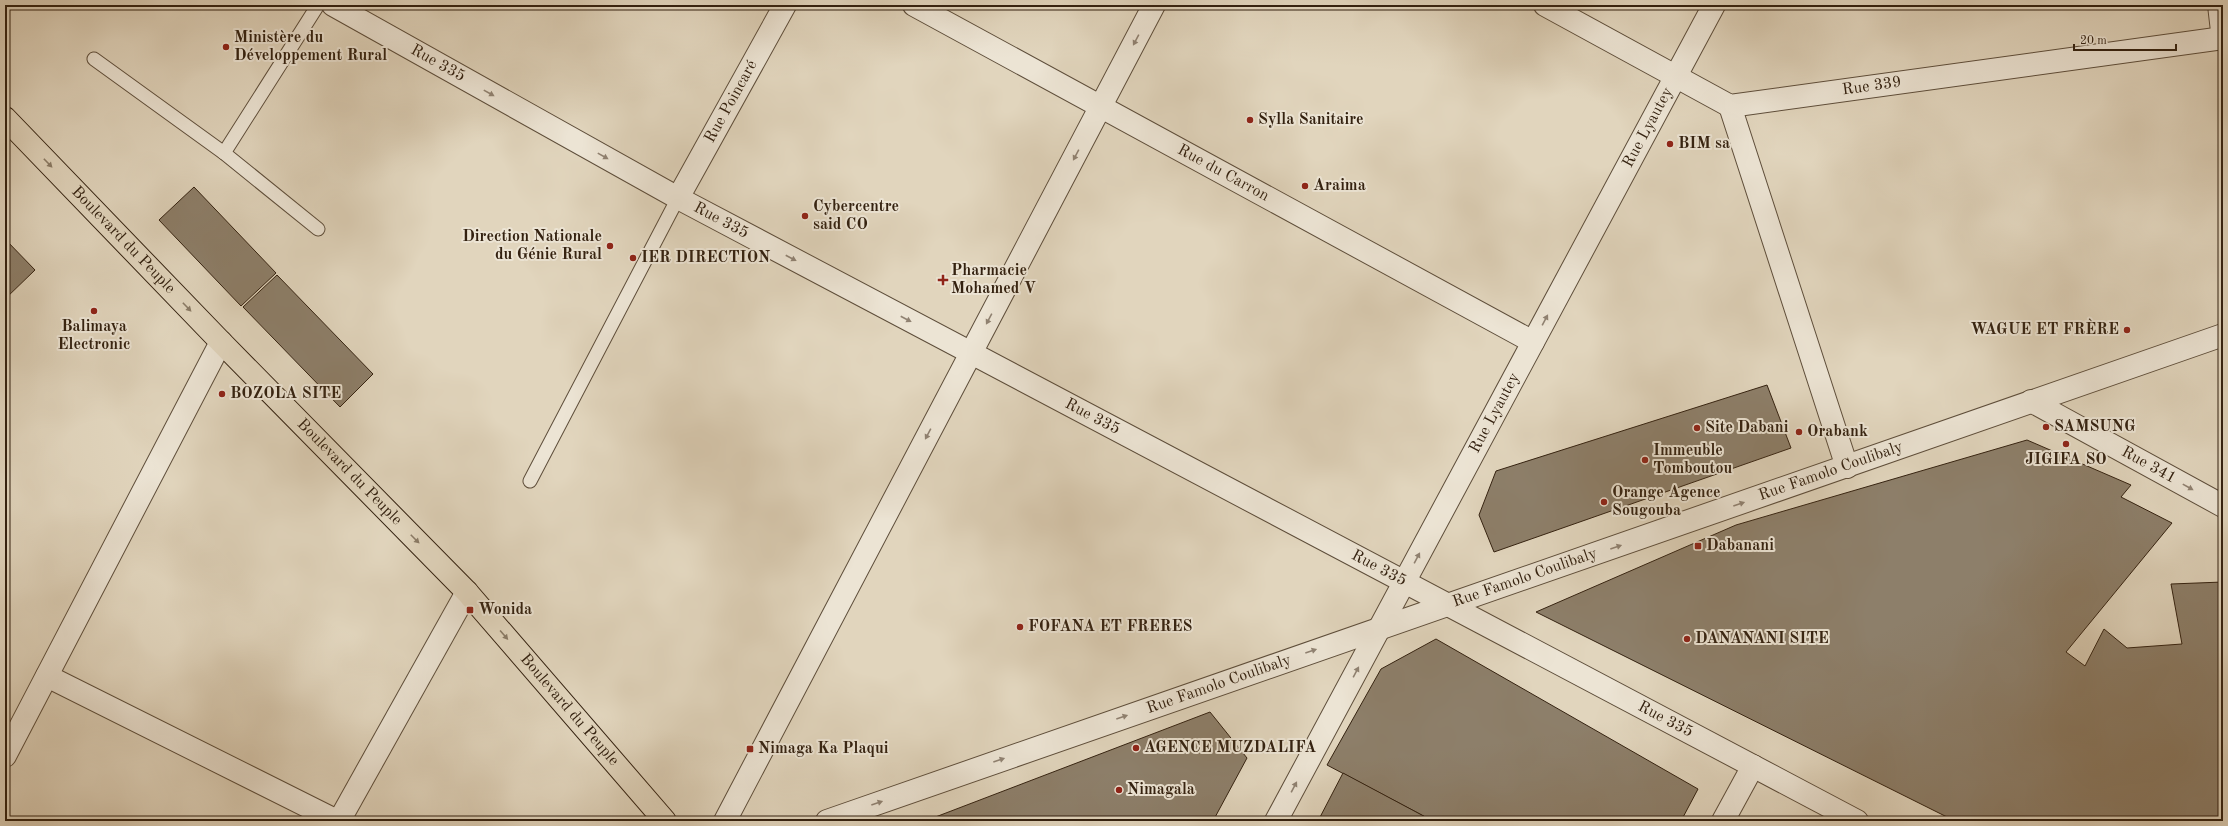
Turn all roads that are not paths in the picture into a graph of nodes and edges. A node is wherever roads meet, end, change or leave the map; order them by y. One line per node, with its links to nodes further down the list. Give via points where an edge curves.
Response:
1 (318, 5): 15 (lane)
2 (333, 5): 16 (street, Rue 335, one-way to 16)
3 (785, 5): 16 (street, Rue Poincaré)
4 (914, 5): 13 (street, Rue du Carron)
5 (1154, 5): 13 (street, one-way to 13)
6 (1545, 5): 11 (street)
7 (1714, 5): 11 (street, Rue Lyautey)
8 (2219, 5): 9 (street)
9 (2223, 39): 12 (street, Rue 339)
10 (94, 59): 15 (lane)
11 (1676, 77): 12 (street); 20 (street, Rue Lyautey, one-way to 11)
12 (1730, 106): 23 (street)
13 (1101, 107): 20 (street, Rue du Carron); 21 (street, one-way to 21)
14 (5, 118): 19 (main road, Boulevard du Peuple, one-way to 19)
15 (224, 153): 17 (lane)
16 (678, 198): 21 (street, Rue 335, one-way to 21); 24 (lane)
17 (318, 229)
18 (2223, 335): 22 (street, Rue Famolo Coulibaly)
19 (222, 342): 27 (main road, Boulevard du Peuple, one-way to 27); 30 (street)
20 (1533, 342): 26 (street, Rue Lyautey, one-way to 20)
21 (971, 353): 26 (street, Rue 335); 35 (street, one-way to 35)
22 (2031, 401): 23 (street, Rue Famolo Coulibaly); 25 (street, Rue 341, one-way to 25)
23 (1847, 467): 28 (street, Rue Famolo Coulibaly, one-way to 23)
24 (530, 480)
25 (2223, 506)
26 (1404, 582): 28 (street, Rue 335); 29 (street, Rue Lyautey)
27 (467, 592): 33 (street); 34 (main road, Boulevard du Peuple, one-way to 34)
28 (1446, 605): 29 (street, Rue Famolo Coulibaly); 32 (street, Rue 335)
29 (1381, 626): 36 (street, Rue Famolo Coulibaly, one-way to 29); 37 (street, Rue Lyautey, one-way to 29)
30 (47, 676): 31 (street); 33 (street)
31 (5, 756)
32 (1753, 766): 38 (street); 39 (street, Rue 335)
33 (338, 821)
34 (665, 821)
35 (725, 821)
36 (827, 821)
37 (1276, 821)
38 (1723, 821)
39 (1857, 821)

